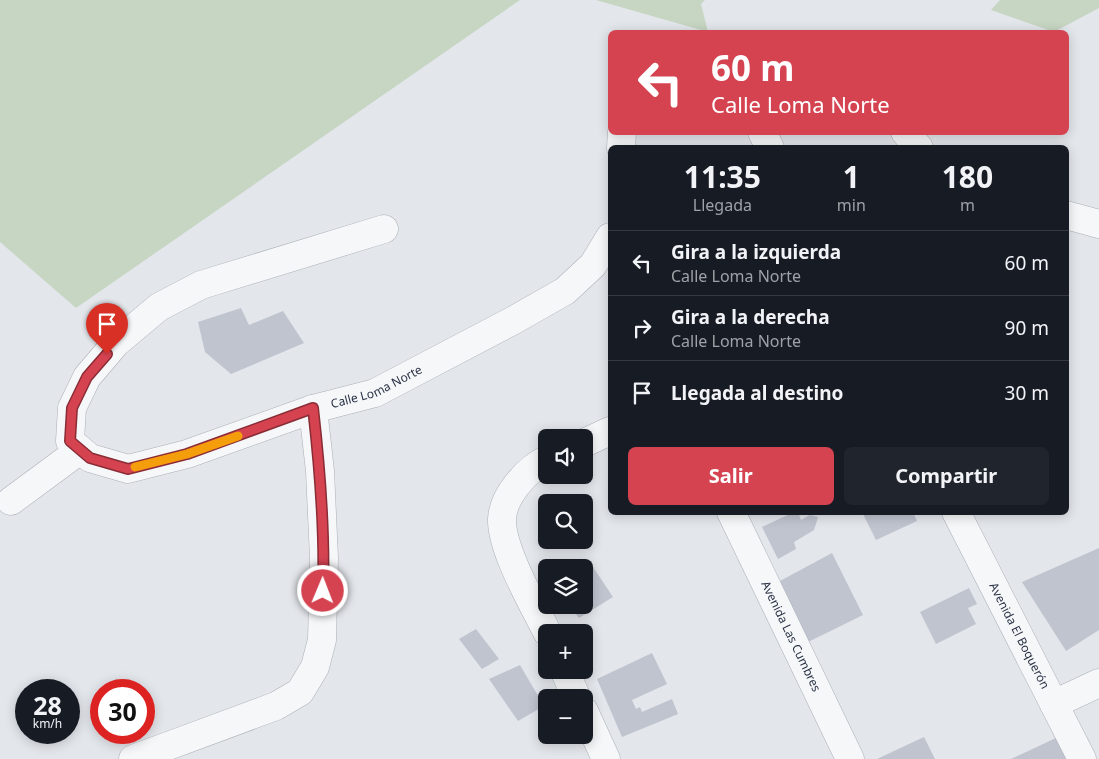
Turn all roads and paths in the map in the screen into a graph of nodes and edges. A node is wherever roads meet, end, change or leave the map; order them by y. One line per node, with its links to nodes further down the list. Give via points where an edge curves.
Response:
1 (908, 135): 2 (street)
2 (916, 145)
3 (1069, 216): 4 (street)
4 (1099, 224)
5 (384, 229): 10 (street, via 201,284 159,308 116,343 87,377 72,408 70,441)
6 (608, 240): 7 (street, Calle Loma Norte, via 593,266 564,291 514,320 375,393)
7 (313, 408): 10 (street, Calle Loma Norte, via 187,454 128,469 90,458); 20 (street, via 324,558 322,640 315,667 300,692 276,706)
8 (608, 432): 9 (street)
9 (593, 439)
10 (80, 450): 12 (street)
11 (538, 464): 15 (street, via 512,491 502,518 507,548)
12 (11, 501)
13 (732, 515): 21 (street, Avenida Las Cumbres)
14 (958, 515): 17 (street, Avenida El Boquerón)
15 (543, 624)
16 (1099, 683): 17 (street)
17 (1054, 704): 22 (street, Avenida El Boquerón)
18 (593, 732): 19 (street)
19 (604, 758)
20 (133, 759)
21 (850, 759)
22 (1082, 759)

